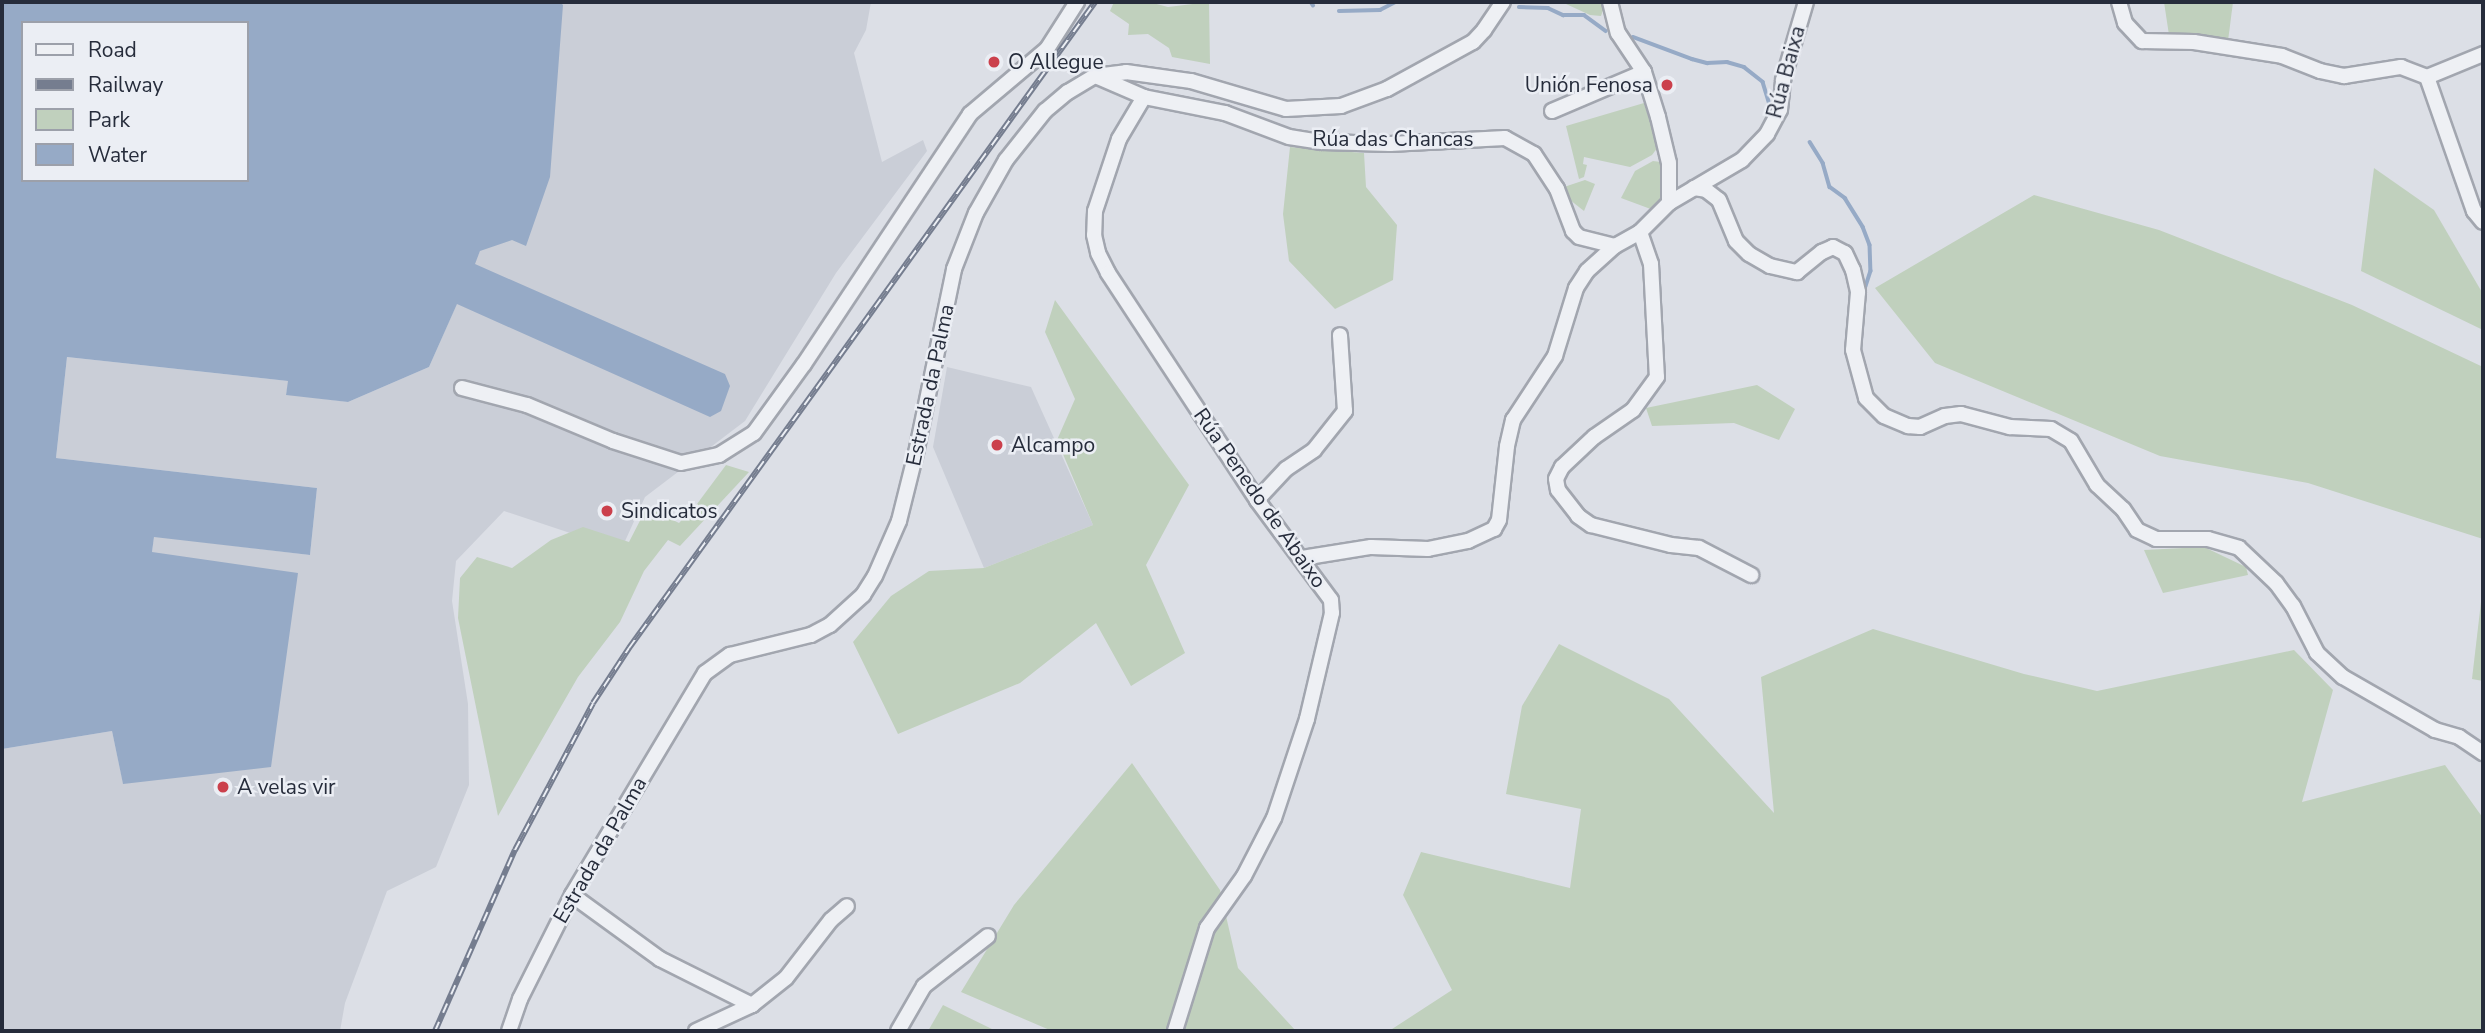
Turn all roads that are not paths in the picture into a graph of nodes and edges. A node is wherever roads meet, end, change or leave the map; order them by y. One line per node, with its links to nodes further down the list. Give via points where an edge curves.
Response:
1 (1077, 2): 18 (street, via 1047,49 970,114 754,433 719,455 681,463 527,405)
2 (1503, 2): 8 (street, Estrada da Palma, via 1473,41 1387,89 1341,106 1286,109 1158,74)
3 (1610, 2): 7 (street, via 1618,33)
4 (1806, 2): 12 (street, Rúa Baixa, via 1783,80 1780,110 1767,134 1742,160)
5 (2122, 2): 9 (street, via 2126,23 2142,41 2194,42 2282,56 2344,76 2401,67)
6 (2483, 54): 9 (street)
7 (1644, 72): 11 (street); 13 (street, via 1669,163)
8 (1095, 76): 10 (street, Rúa das Chancas); 25 (street, Estrada da Palma, via 1045,111 1006,160 976,212 954,269 899,521 875,576 848,611 830,625 811,635 730,655 705,673)
9 (2427, 77): 14 (street, via 2474,211)
10 (1143, 97): 16 (street, Rúa das Chancas, via 1225,113 1289,137 1322,142 1505,138 1534,154 1558,189 1578,237); 19 (street, Rúa Penedo de Abaixo, via 1119,139 1096,211 1098,253)
11 (1552, 111)
12 (1694, 188): 13 (street, Rúa Baixa); 22 (street, via 1719,200 1736,240 1770,266 1797,272 1833,247 1844,253 1858,292 1853,350 1866,398 1884,416 1920,427 1961,414 2010,427 2051,429 2071,441 2097,485 2137,530 2156,539 2208,539 2239,548 2276,583 2317,653 2343,677 2435,730)
13 (1669, 203): 15 (street, Rúa Baixa)
14 (2483, 222)
15 (1640, 233): 16 (street); 21 (street, via 1651,264 1657,377 1633,410 1562,467 1556,479 1558,490 1591,525 1699,548)
16 (1615, 246): 20 (street, via 1587,271 1576,288 1555,356 1513,420 1494,529 1481,537 1429,549 1371,547)
17 (1339, 335): 19 (street, via 1345,411 1314,450 1286,469)
18 (462, 388)
19 (1257, 500): 20 (street, Rúa Penedo de Abaixo)
20 (1302, 558): 32 (street, Rúa Penedo de Abaixo, via 1331,600 1332,613 1307,719 1265,840 1203,938)
21 (1751, 575)
22 (2459, 737): 23 (street); 24 (street)
23 (2483, 739)
24 (2483, 753)
25 (572, 895): 28 (street, via 660,958); 29 (street, Estrada da Palma)
26 (847, 906): 28 (street, via 786,978)
27 (988, 936): 31 (street, via 924,986)
28 (752, 1005): 30 (street)
29 (509, 1031)
30 (696, 1031)
31 (898, 1031)
32 (1175, 1031)

